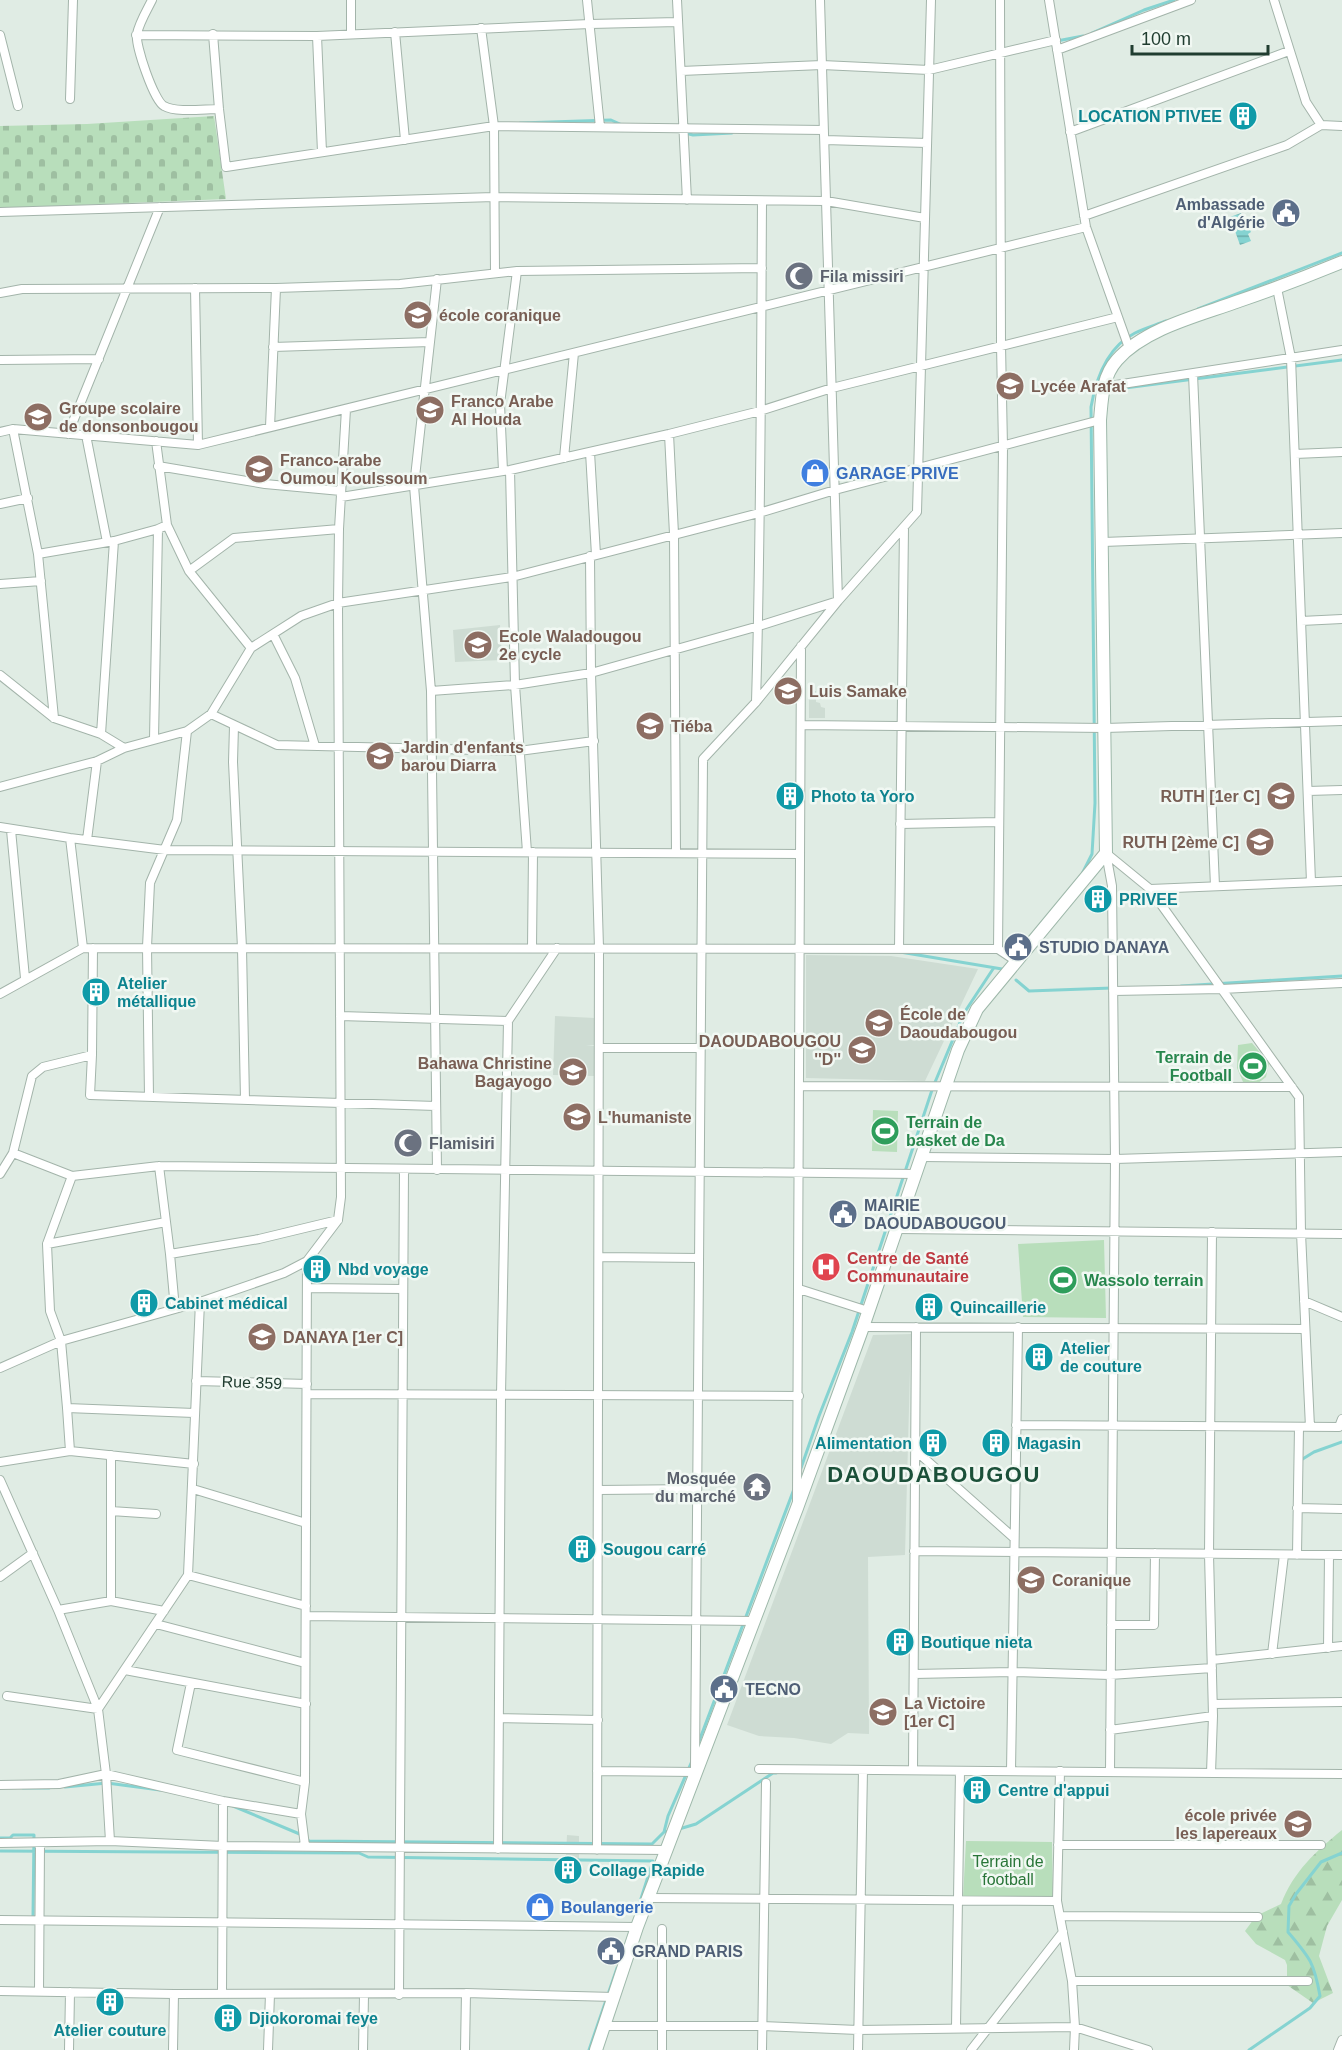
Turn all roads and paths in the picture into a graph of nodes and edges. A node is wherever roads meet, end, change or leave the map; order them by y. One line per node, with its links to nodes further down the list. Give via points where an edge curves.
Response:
1 (73, 0): 28 (street)
2 (152, 0): 19 (street)
3 (351, 0): 17 (street)
4 (587, 0): 13 (street)
5 (677, 0): 12 (street)
6 (820, 0): 25 (street)
7 (931, 0): 26 (street)
8 (1000, 0): 24 (street)
9 (1049, 0): 21 (street)
10 (1191, 0): 22 (street)
11 (1274, 0): 23 (street)
12 (678, 22): 13 (street); 27 (street)
13 (590, 24): 14 (street); 34 (street)
14 (482, 28): 15 (street); 32 (street)
15 (395, 32): 17 (street); 38 (street)
16 (213, 34): 19 (street); 20 (street); 30 (street)
17 (351, 34): 20 (street)
18 (0, 35): 29 (street)
19 (136, 35): 30 (street, via 153,90 162,105 172,109)
20 (317, 36): 41 (street)
21 (1056, 40): 22 (street); 24 (street)
22 (1057, 50): 37 (street)
23 (1289, 51): 31 (street, via 1306,102); 37 (street)
24 (1000, 53): 26 (street); 51 (street)
25 (822, 65): 26 (street); 27 (street); 36 (street)
26 (929, 70): 40 (street)
27 (681, 71): 35 (street)
28 (69, 99)
29 (18, 106)
30 (219, 109): 41 (street, via 226,167)
31 (1321, 125): 33 (street); 48 (street, via 1287,145)
32 (494, 126): 34 (street); 38 (street); 42 (street)
33 (1342, 126)
34 (600, 127): 35 (street)
35 (683, 128): 36 (street); 43 (street)
36 (824, 130): 39 (street)
37 (1070, 132): 48 (street)
38 (405, 140): 41 (street)
39 (825, 140): 40 (street); 45 (street)
40 (927, 143): 49 (street)
41 (322, 152)
42 (494, 197): 43 (street); 46 (street); 56 (street)
43 (687, 200): 44 (street)
44 (762, 201): 45 (street); 54 (street)
45 (826, 201): 49 (street); 62 (street)
46 (160, 207): 47 (street); 61 (street)
47 (0, 212)
48 (1084, 216): 50 (street)
49 (925, 219): 53 (street)
50 (1086, 227): 51 (street); 65 (street)
51 (1000, 248): 53 (street); 67 (street)
52 (1342, 262): 60 (street)
53 (924, 267): 62 (street); 75 (street)
54 (762, 268): 55 (street); 64 (street)
55 (517, 271): 56 (street); 76 (street)
56 (495, 273): 57 (street)
57 (437, 279): 59 (street); 66 (street)
58 (195, 288): 59 (street); 61 (street); 91 (street)
59 (276, 288): 68 (street)
60 (1277, 288): 69 (street, via 1159,330); 72 (street)
61 (127, 289): 63 (street, via 22,289); 73 (street)
62 (829, 290): 64 (street); 79 (street)
63 (0, 293)
64 (761, 307): 71 (street); 82 (street)
65 (1118, 317): 67 (street); 69 (street)
66 (430, 342): 68 (street); 80 (street)
67 (1000, 345): 75 (street); 92 (street)
68 (273, 347): 84 (street)
69 (1129, 348): 78 (street, via 1116,361)
70 (1342, 350): 72 (street)
71 (574, 353): 76 (street); 96 (street)
72 (1291, 358): 77 (street); 95 (street)
73 (99, 359): 74 (street); 87 (street)
74 (0, 360)
75 (921, 366): 79 (street); 98 (street)
76 (504, 370): 80 (street); 99 (street, via 500,404)
77 (1193, 374): 78 (street); 113 (street)
78 (1103, 387): 83 (street)
79 (832, 388): 82 (street); 101 (street)
80 (424, 389): 81 (street); 100 (street)
81 (346, 409): 84 (street); 102 (street)
82 (760, 411): 88 (street); 105 (street)
83 (1100, 420): 92 (street); 115 (street)
84 (270, 427): 91 (street)
85 (13, 429): 86 (street); 87 (street); 103 (street)
86 (0, 432)
87 (68, 434): 89 (street)
88 (669, 434): 93 (street); 111 (street)
89 (86, 435): 90 (street); 114 (street)
90 (156, 441): 91 (street); 97 (street)
91 (198, 445)
92 (1003, 447): 98 (street); 145 (street)
93 (591, 452): 96 (street); 117 (street)
94 (1342, 452): 95 (street)
95 (1295, 454): 112 (street)
96 (564, 458): 99 (street)
97 (158, 466): 102 (street); 106 (street)
98 (918, 469): 101 (street); 107 (street, via 917,512)
99 (506, 471): 100 (street); 119 (street)
100 (414, 486): 102 (street); 122 (street)
101 (835, 490): 105 (street); 123 (street)
102 (341, 494): 109 (street)
103 (28, 498): 104 (street); 116 (street)
104 (0, 504)
105 (759, 513): 111 (street); 127 (street)
106 (167, 525): 108 (street); 118 (street)
107 (904, 527): 123 (street); 144 (street)
108 (158, 529): 114 (street); 149 (street)
109 (339, 529): 118 (street, via 234,538); 124 (street)
110 (1342, 533): 112 (street)
111 (674, 534): 117 (street); 131 (street)
112 (1298, 535): 113 (street); 126 (street)
113 (1200, 539): 115 (street); 143 (street)
114 (111, 542): 116 (street); 148 (street)
115 (1102, 542): 146 (street)
116 (38, 554): 120 (street)
117 (593, 555): 119 (street); 132 (street)
118 (189, 571): 130 (street)
119 (512, 577): 122 (street); 134 (street)
120 (41, 581): 121 (street); 138 (street)
121 (0, 584)
122 (422, 590): 124 (street); 135 (street)
123 (838, 601): 127 (street); 129 (street)
124 (338, 603): 128 (street, via 301,616); 152 (street)
125 (1342, 620): 126 (street)
126 (1301, 621): 140 (street)
127 (759, 626): 131 (street); 136 (street)
128 (273, 634): 130 (street); 151 (street, via 295,678)
129 (801, 646): 136 (street); 141 (street)
130 (251, 648): 137 (street)
131 (675, 648): 132 (street); 172 (street)
132 (591, 672): 134 (street); 150 (street)
133 (0, 675): 138 (street)
134 (515, 685): 135 (street); 155 (street)
135 (431, 691): 154 (street)
136 (756, 702): 173 (street, via 703,759)
137 (211, 714): 142 (street); 147 (street)
138 (54, 718): 148 (street)
139 (1342, 721): 140 (street)
140 (1305, 722): 143 (street); 159 (street)
141 (801, 725): 144 (street); 174 (street)
142 (234, 726): 151 (street, via 277,745); 167 (street)
143 (1208, 726): 146 (street); 178 (street)
144 (902, 727): 145 (street); 161 (street)
145 (999, 728): 146 (street); 160 (street)
146 (1105, 728): 175 (street)
147 (187, 731): 149 (street); 166 (street, via 177,820)
148 (101, 734): 153 (street)
149 (154, 739): 153 (street)
150 (594, 741): 155 (street); 171 (street)
151 (315, 746): 152 (street)
152 (339, 747): 154 (street); 168 (street)
153 (124, 748): 156 (street)
154 (433, 749): 155 (street); 169 (street)
155 (519, 751): 170 (street)
156 (97, 761): 157 (street); 165 (street)
157 (0, 786)
158 (1342, 790): 159 (street)
159 (1308, 791): 177 (street)
160 (998, 822): 161 (street); 191 (street)
161 (900, 825): 190 (street)
162 (0, 827): 163 (street)
163 (11, 830): 164 (street); 193 (street)
164 (69, 838): 165 (street); 181 (street)
165 (87, 840): 166 (street)
166 (165, 850): 167 (street); 180 (street, via 150,883)
167 (236, 850): 168 (street); 182 (street)
168 (339, 851): 169 (street); 183 (street)
169 (433, 851): 170 (street); 184 (street)
170 (530, 852): 171 (street); 185 (street)
171 (597, 852): 172 (street); 187 (street)
172 (676, 853): 173 (street)
173 (702, 853): 174 (street); 188 (street)
174 (800, 854): 189 (street)
175 (1106, 854): 179 (street); 192 (street); 196 (street, via 1112,886)
176 (1342, 881): 177 (street)
177 (1311, 882): 178 (street)
178 (1215, 886): 179 (street)
179 (1150, 889): 195 (street)
180 (147, 947): 181 (street); 182 (street); 208 (street)
181 (88, 948): 193 (street); 203 (street)
182 (242, 948): 183 (street); 209 (street)
183 (340, 948): 184 (street); 198 (street)
184 (434, 948): 185 (street); 199 (street)
185 (532, 948): 186 (street)
186 (558, 948): 187 (street); 200 (street)
187 (599, 948): 188 (street); 201 (street)
188 (701, 949): 189 (street); 202 (street)
189 (800, 949): 190 (street); 205 (street)
190 (899, 949): 191 (street)
191 (998, 949): 192 (street)
192 (1016, 961): 204 (street, via 977,1009)
193 (25, 978): 197 (street)
194 (1342, 983): 195 (street)
195 (1222, 989): 196 (street); 207 (street)
196 (1113, 991): 206 (street)
197 (0, 994)
198 (340, 1016): 199 (street); 210 (street)
199 (435, 1019): 200 (street); 211 (street)
200 (508, 1021): 221 (street)
201 (599, 1048): 202 (street); 222 (street)
202 (701, 1048): 223 (street)
203 (92, 1055): 208 (street, via 90,1095); 213 (street, via 43,1067 32,1076)
204 (945, 1085): 205 (street); 206 (street); 215 (street)
205 (800, 1086): 224 (street)
206 (1114, 1087): 207 (street); 216 (street)
207 (1292, 1087): 214 (street, via 1299,1096)
208 (149, 1097): 209 (street)
209 (245, 1100): 210 (street)
210 (341, 1103): 211 (street); 218 (street)
211 (436, 1106): 220 (street)
212 (1342, 1152): 214 (street)
213 (13, 1153): 225 (street); 227 (street)
214 (1299, 1154): 216 (street); 233 (street)
215 (922, 1157): 216 (street); 226 (street)
216 (1115, 1159): 231 (street)
217 (159, 1167): 218 (street); 227 (street); 229 (street)
218 (341, 1169): 219 (street); 228 (street)
219 (404, 1169): 220 (street); 241 (street)
220 (437, 1170): 221 (street)
221 (504, 1170): 222 (street); 259 (street)
222 (599, 1172): 223 (street); 237 (street)
223 (700, 1172): 224 (street); 238 (street)
224 (799, 1173): 226 (street); 242 (street)
225 (0, 1174)
226 (916, 1174): 230 (street)
227 (72, 1176): 235 (street)
228 (338, 1220): 236 (street); 239 (street)
229 (166, 1222): 235 (street); 236 (street)
230 (898, 1229): 231 (street); 246 (street)
231 (1115, 1232): 232 (street); 251 (street)
232 (1212, 1232): 233 (street); 252 (street)
233 (1300, 1233): 234 (street); 243 (street)
234 (1342, 1234)
235 (47, 1244): 254 (street, via 50,1311)
236 (170, 1254): 245 (street)
237 (599, 1257): 238 (street); 260 (street)
238 (699, 1258): 261 (street)
239 (307, 1261): 240 (street); 244 (street, via 285,1273)
240 (307, 1288): 241 (street); 257 (street)
241 (403, 1289): 258 (street)
242 (799, 1289): 246 (street); 262 (street)
243 (1304, 1301): 247 (street); 253 (street)
244 (200, 1302): 245 (street); 256 (street)
245 (175, 1309): 254 (street)
246 (868, 1311): 248 (street)
247 (1342, 1317)
248 (863, 1327): 249 (street); 280 (street)
249 (916, 1327): 250 (street); 272 (street)
250 (1018, 1328): 251 (street); 266 (street)
251 (1114, 1328): 252 (street); 267 (street)
252 (1211, 1328): 253 (street); 268 (street)
253 (1305, 1329): 270 (street)
254 (61, 1341): 255 (street); 263 (street)
255 (0, 1368)
256 (196, 1381): 257 (street, Rue 359); 264 (street)
257 (307, 1389): 258 (street, Rue 359); 285 (street)
258 (403, 1395): 259 (street, Rue 359); 303 (street)
259 (501, 1395): 260 (street, Rue 359); 304 (street)
260 (598, 1395): 261 (street, Rue 359); 279 (street)
261 (698, 1396): 262 (street, Rue 359); 278 (street)
262 (799, 1396): 280 (street)
263 (67, 1408): 264 (street); 271 (street)
264 (194, 1413): 275 (street)
265 (1342, 1419): 270 (street, via 1339,1427)
266 (1016, 1425): 267 (street); 286 (street)
267 (1113, 1426): 268 (street); 290 (street)
268 (1210, 1426): 269 (street); 292 (street)
269 (1299, 1427): 270 (street); 281 (street)
270 (1310, 1427)
271 (70, 1450): 273 (street); 274 (street)
272 (915, 1450): 286 (street); 287 (street)
273 (111, 1455): 275 (street); 283 (street)
274 (0, 1462)
275 (194, 1464): 277 (street)
276 (0, 1480): 289 (street)
277 (193, 1489): 285 (street); 297 (street)
278 (697, 1489): 279 (street); 306 (street)
279 (598, 1490): 305 (street)
280 (797, 1508): 307 (street)
281 (1297, 1508): 282 (street); 294 (street)
282 (1342, 1509)
283 (111, 1511): 284 (street); 299 (street)
284 (156, 1514)
285 (306, 1523): 302 (street)
286 (1014, 1538): 288 (street)
287 (914, 1551): 288 (street); 317 (street)
288 (1014, 1552): 290 (street); 316 (street)
289 (33, 1553): 298 (street); 300 (street)
290 (1112, 1553): 291 (street); 309 (street)
291 (1155, 1553): 292 (street); 309 (street, via 1154,1625)
292 (1209, 1554): 293 (street); 314 (street)
293 (1284, 1555): 294 (street); 312 (street)
294 (1297, 1555): 295 (street)
295 (1329, 1555): 296 (street); 311 (street)
296 (1342, 1555)
297 (188, 1575): 301 (street); 302 (street)
298 (0, 1577)
299 (111, 1601): 300 (street); 301 (street)
300 (58, 1610): 324 (street)
301 (164, 1611): 308 (street)
302 (306, 1611): 303 (street); 313 (street)
303 (401, 1618): 304 (street); 353 (street)
304 (501, 1619): 305 (street); 326 (street)
305 (598, 1620): 306 (street); 327 (street)
306 (696, 1621): 307 (street); 335 (street)
307 (754, 1621): 335 (street)
308 (156, 1624): 313 (street); 315 (street)
309 (1111, 1625): 318 (street)
310 (1342, 1646): 311 (street)
311 (1329, 1648): 312 (street)
312 (1272, 1654): 314 (street)
313 (305, 1663): 322 (street)
314 (1212, 1664): 318 (street); 323 (street)
315 (125, 1670): 319 (street); 324 (street)
316 (1012, 1672): 317 (street); 318 (street); 334 (street)
317 (914, 1674): 331 (street)
318 (1110, 1675): 328 (street)
319 (191, 1683): 322 (street); 341 (street, via 177,1750)
320 (7, 1696): 324 (street)
321 (1342, 1702): 323 (street)
322 (306, 1704): 341 (street)
323 (1213, 1704): 325 (street)
324 (98, 1709): 339 (street)
325 (1213, 1716): 328 (street); 338 (street)
326 (500, 1718): 327 (street); 354 (street)
327 (598, 1720): 332 (street)
328 (1110, 1730): 337 (street)
329 (759, 1769): 330 (street)
330 (863, 1770): 331 (street); 359 (street)
331 (913, 1770): 333 (street)
332 (597, 1771): 335 (street); 355 (street)
333 (960, 1771): 334 (street); 360 (street)
334 (1011, 1771): 336 (street)
335 (696, 1772): 356 (street)
336 (1060, 1772): 337 (street); 349 (street)
337 (1110, 1772): 338 (street)
338 (1211, 1773): 340 (street)
339 (106, 1774): 343 (street, via 59,1784); 344 (street); 346 (street)
340 (1342, 1774)
341 (305, 1782): 345 (street)
342 (766, 1783): 358 (street)
343 (0, 1785)
344 (223, 1801): 345 (street); 351 (street)
345 (301, 1814): 352 (street)
346 (110, 1841): 348 (street); 351 (street)
347 (0, 1844): 348 (street)
348 (40, 1844): 365 (street)
349 (1058, 1845): 350 (street); 361 (street)
350 (1321, 1845)
351 (223, 1846): 352 (street); 366 (street)
352 (305, 1846): 353 (street)
353 (400, 1848): 354 (street); 367 (street)
354 (498, 1849): 355 (street)
355 (597, 1850): 356 (street)
356 (667, 1850): 357 (street)
357 (649, 1898): 358 (street); 368 (street)
358 (765, 1899): 359 (street); 385 (street)
359 (861, 1900): 360 (street); 389 (street)
360 (958, 1900): 361 (street); 386 (street)
361 (1058, 1901): 362 (street)
362 (1060, 1916): 363 (street); 370 (street)
363 (1258, 1917)
364 (0, 1920): 365 (street)
365 (39, 1921): 366 (street); 374 (street)
366 (222, 1923): 367 (street); 376 (street)
367 (399, 1925): 368 (street); 381 (street)
368 (637, 1927): 382 (street)
369 (662, 1929): 384 (street)
370 (1063, 1932): 372 (street); 387 (street)
371 (1308, 1981): 372 (street)
372 (1072, 1982): 388 (street)
373 (0, 1991): 374 (street)
374 (39, 1991): 375 (street)
375 (70, 1992): 378 (street); 391 (street)
376 (222, 1993): 378 (street); 379 (street)
377 (466, 1993): 381 (street); 382 (street); 395 (street)
378 (174, 1994): 392 (street)
379 (270, 1994): 380 (street); 393 (street)
380 (364, 1995): 381 (street); 394 (street)
381 (399, 1995)
382 (614, 1997): 383 (street)
383 (604, 2026): 384 (street); 396 (street)
384 (662, 2026): 385 (street); 397 (street)
385 (762, 2026): 389 (street); 398 (street)
386 (956, 2027): 387 (street); 389 (street)
387 (990, 2027): 388 (street); 400 (street)
388 (1075, 2027): 401 (street); 402 (street)
389 (858, 2030): 399 (street)
390 (1342, 2040): 403 (street)
391 (69, 2050)
392 (173, 2050)
393 (268, 2050)
394 (363, 2050)
395 (465, 2050)
396 (596, 2050)
397 (662, 2050)
398 (762, 2050)
399 (858, 2050)
400 (971, 2050)
401 (1074, 2050)
402 (1148, 2050)
403 (1338, 2050)

